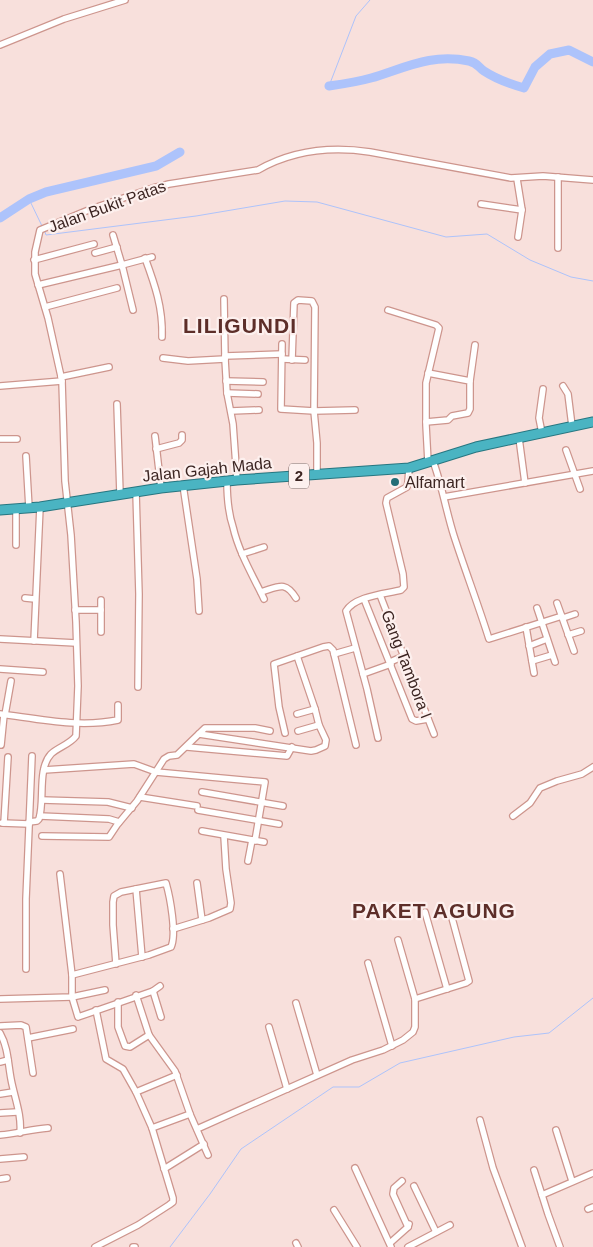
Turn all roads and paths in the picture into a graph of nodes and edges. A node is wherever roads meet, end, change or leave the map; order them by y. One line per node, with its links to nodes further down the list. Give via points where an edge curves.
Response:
1 (125, 0): 2 (street, via 64,19)
2 (0, 45)
3 (558, 178): 4 (street, Jalan Bukit Patas, via 536,176); 5 (street, Jalan Bukit Patas); 12 (street)
4 (517, 179): 7 (street); 16 (street, Jalan Bukit Patas, via 361,150 316,150 288,156 258,170 169,184 91,209 42,229)
5 (593, 180)
6 (481, 204): 7 (street)
7 (522, 210): 9 (street)
8 (113, 235): 11 (street)
9 (518, 237)
10 (94, 244): 16 (street)
11 (117, 247): 13 (street); 17 (street)
12 (558, 248)
13 (95, 253)
14 (152, 257): 15 (street)
15 (145, 258): 17 (street); 24 (street, via 158,294)
16 (34, 260): 18 (street, Jalan Bukit Patas)
17 (122, 264): 18 (street); 22 (street)
18 (38, 285): 21 (street, Jalan Bukit Patas)
19 (117, 288): 21 (street)
20 (224, 299): 29 (street)
21 (44, 306): 34 (street, Jalan Bukit Patas)
22 (133, 310)
23 (388, 310): 33 (street, via 438,326)
24 (162, 337)
25 (282, 344): 27 (street)
26 (475, 345): 36 (street)
27 (282, 356): 29 (street); 30 (street); 47 (street, via 281,409)
28 (163, 358): 29 (street, via 188,361)
29 (224, 358): 35 (street)
30 (292, 360): 31 (street); 47 (street, via 294,302 312,301 315,307)
31 (305, 360)
32 (110, 367): 34 (street)
33 (428, 373): 36 (street); 48 (street)
34 (61, 379): 38 (street); 74 (street, Jalan Bukit Patas)
35 (226, 381): 37 (street); 41 (street)
36 (470, 381): 48 (street, via 468,413 448,420)
37 (263, 382)
38 (0, 386)
39 (563, 386): 50 (street, via 568,394)
40 (543, 388): 51 (street, via 539,418)
41 (227, 394): 42 (street); 46 (street)
42 (258, 394)
43 (117, 404): 72 (street)
44 (258, 410): 46 (street)
45 (355, 410): 47 (street)
46 (231, 411): 65 (street)
47 (314, 411): 64 (street)
48 (426, 422): 60 (street)
49 (593, 422): 50 (highway, Jalan Gajah Mada / 2)
50 (572, 426): 51 (highway, Jalan Gajah Mada / 2)
51 (542, 433): 55 (highway, Jalan Gajah Mada / 2)
52 (182, 435): 57 (street, via 180,443)
53 (155, 436): 57 (street)
54 (17, 438): 56 (street)
55 (519, 438): 60 (highway, Jalan Gajah Mada / 2, via 476,447); 67 (street)
56 (0, 439)
57 (156, 449): 69 (street)
58 (566, 450): 63 (street)
59 (26, 456): 76 (street)
60 (431, 462): 61 (highway, Jalan Gajah Mada / 2); 73 (street)
61 (409, 468): 64 (highway, Jalan Gajah Mada / 2); 83 (street, via 407,487 388,497 386,503 405,586)
62 (593, 471): 63 (street)
63 (574, 474): 67 (street); 70 (street)
64 (317, 475): 65 (highway, Jalan Gajah Mada / 2)
65 (237, 480): 66 (highway, Jalan Gajah Mada / 2)
66 (227, 481): 68 (highway, Jalan Gajah Mada / 2); 81 (street, via 231,519)
67 (525, 483): 73 (street)
68 (183, 485): 69 (highway, Jalan Gajah Mada / 2); 94 (street)
69 (161, 488): 71 (highway, Jalan Gajah Mada / 2)
70 (580, 489)
71 (136, 492): 72 (highway, Jalan Gajah Mada / 2); 121 (street)
72 (120, 494): 74 (highway, Jalan Gajah Mada / 2)
73 (444, 497): 98 (street, via 448,518 489,639)
74 (68, 503): 75 (highway, Jalan Gajah Mada / 2); 92 (street, Jalan Bukit Patas)
75 (40, 507): 76 (highway, Jalan Gajah Mada / 2); 86 (street)
76 (29, 508): 77 (highway, Jalan Gajah Mada / 2)
77 (16, 509): 78 (highway, Jalan Gajah Mada / 2); 79 (street)
78 (0, 510)
79 (16, 545)
80 (264, 547): 81 (street)
81 (242, 554): 82 (street)
82 (261, 592): 85 (street, via 284,586); 89 (street)
83 (380, 595): 87 (street); 112 (street, Gang Tambora I)
84 (25, 598): 86 (street)
85 (296, 598)
86 (35, 599): 104 (street)
87 (364, 599): 107 (street, via 346,611); 115 (street)
88 (101, 600): 93 (street)
89 (264, 600)
90 (557, 603): 96 (street)
91 (537, 608): 97 (street)
92 (75, 610): 93 (street); 105 (street, Jalan Bukit Patas)
93 (101, 610): 100 (street)
94 (199, 611)
95 (575, 614): 96 (street)
96 (562, 617): 97 (street); 101 (street)
97 (541, 622): 98 (street); 103 (street)
98 (526, 627): 106 (street)
99 (581, 631): 101 (street)
100 (101, 632)
101 (568, 635): 108 (street)
102 (0, 639): 104 (street)
103 (547, 639): 106 (street); 110 (street)
104 (34, 641): 105 (street)
105 (76, 643): 127 (street, Jalan Bukit Patas)
106 (529, 646): 113 (street)
107 (355, 648): 109 (street); 118 (street)
108 (574, 650)
109 (334, 654): 111 (street, via 327,646); 136 (street)
110 (552, 655): 113 (street); 114 (street)
111 (298, 656): 123 (street); 131 (street, via 274,664)
112 (404, 656): 115 (street); 126 (street, Gang Tambora I)
113 (532, 661): 119 (street)
114 (555, 662)
115 (391, 663): 118 (street); 126 (street, via 412,719 416,722)
116 (0, 669): 117 (street)
117 (42, 672)
118 (363, 674): 134 (street)
119 (534, 674)
120 (11, 681): 124 (street)
121 (138, 687)
122 (118, 705): 127 (street, via 118,720)
123 (315, 709): 125 (street); 128 (street)
124 (3, 714): 127 (street); 135 (street)
125 (297, 714)
126 (428, 719): 133 (street, Gang Tambora I)
127 (77, 724): 142 (street, Jalan Bukit Patas, via 76,736 50,755)
128 (319, 725): 130 (street); 138 (street, via 326,740 325,746 316,750)
129 (270, 731): 132 (street, via 205,728)
130 (298, 731)
131 (285, 733)
132 (199, 734): 137 (street); 138 (street)
133 (434, 734)
134 (378, 738)
135 (1, 745)
136 (356, 745)
137 (186, 747): 138 (street, via 287,756); 143 (street, via 177,755 164,759)
138 (292, 747)
139 (32, 756): 155 (street)
140 (8, 757): 154 (street)
141 (593, 767): 151 (street, via 540,788 530,802)
142 (44, 770): 143 (street, via 134,764); 146 (street)
143 (156, 772): 145 (street); 147 (street, via 265,782)
144 (202, 792): 147 (street)
145 (140, 797): 149 (street); 152 (street)
146 (42, 800): 149 (street, via 99,802); 150 (street)
147 (262, 802): 148 (street); 152 (street)
148 (283, 806)
149 (132, 808): 153 (street)
150 (40, 816): 153 (street); 155 (street, via 37,822)
151 (513, 816)
152 (258, 820): 156 (street); 160 (street)
153 (119, 822): 158 (street, via 108,838)
154 (2, 823): 155 (street)
155 (29, 823): 174 (street)
156 (278, 824)
157 (202, 831): 159 (street)
158 (42, 836)
159 (224, 836): 160 (street); 168 (street, via 231,906 227,912)
160 (253, 841): 161 (street); 162 (street)
161 (264, 842)
162 (248, 861)
163 (60, 874): 175 (street)
164 (197, 882): 168 (street)
165 (136, 889): 169 (street, via 166,883); 171 (street); 173 (street, via 118,893 113,899)
166 (425, 912): 178 (street)
167 (452, 918): 178 (street, via 469,979)
168 (202, 920): 169 (street)
169 (173, 929): 171 (street, via 171,946)
170 (398, 940): 183 (street)
171 (142, 957): 173 (street)
172 (368, 963): 194 (street)
173 (116, 964): 175 (street)
174 (26, 968)
175 (72, 975): 181 (street)
176 (160, 986): 179 (street)
177 (105, 990): 181 (street)
178 (447, 990): 183 (street)
179 (153, 991): 180 (street); 187 (street)
180 (136, 995): 184 (street); 192 (street)
181 (72, 997): 182 (street); 186 (street, via 78,1017)
182 (0, 999)
183 (415, 999): 194 (street, via 414,1030)
184 (118, 1002): 186 (street); 192 (street, via 118,1027 124,1046 130,1047)
185 (296, 1004): 199 (street)
186 (96, 1010): 202 (street, via 106,1059 123,1069)
187 (161, 1017)
188 (0, 1026): 193 (street, via 24,1025)
189 (269, 1027): 200 (street)
190 (73, 1029): 193 (street)
191 (0, 1033): 195 (street)
192 (149, 1035): 198 (street)
193 (28, 1038): 197 (street)
194 (392, 1046): 199 (street)
195 (8, 1060): 196 (street); 201 (street)
196 (0, 1062)
197 (33, 1074)
198 (177, 1075): 202 (street); 206 (street)
199 (318, 1075): 200 (street)
200 (288, 1089): 210 (street)
201 (13, 1092): 203 (street); 204 (street)
202 (136, 1092): 209 (street)
203 (0, 1094)
204 (18, 1112): 205 (street); 212 (street)
205 (0, 1113)
206 (190, 1114): 209 (street); 210 (street)
207 (480, 1120): 235 (street, via 493,1168)
208 (48, 1128): 212 (street)
209 (152, 1128): 219 (street)
210 (197, 1129): 214 (street)
211 (556, 1130): 225 (street)
212 (20, 1133): 213 (street)
213 (0, 1135)
214 (204, 1144): 215 (street); 219 (street)
215 (208, 1155)
216 (24, 1157): 217 (street)
217 (0, 1159)
218 (355, 1168): 231 (street)
219 (164, 1169): 232 (street, via 173,1202)
220 (534, 1170): 227 (street)
221 (593, 1173): 225 (street)
222 (7, 1178): 223 (street)
223 (0, 1179)
224 (402, 1181): 231 (street, via 394,1188 393,1194 409,1224)
225 (572, 1181): 227 (street)
226 (414, 1186): 230 (street)
227 (542, 1195): 236 (street)
228 (334, 1210): 233 (street)
229 (450, 1225): 230 (street)
230 (436, 1232): 234 (street)
231 (390, 1245)
232 (96, 1247)
233 (357, 1247)
234 (408, 1247)
235 (522, 1247)
236 (560, 1247)

